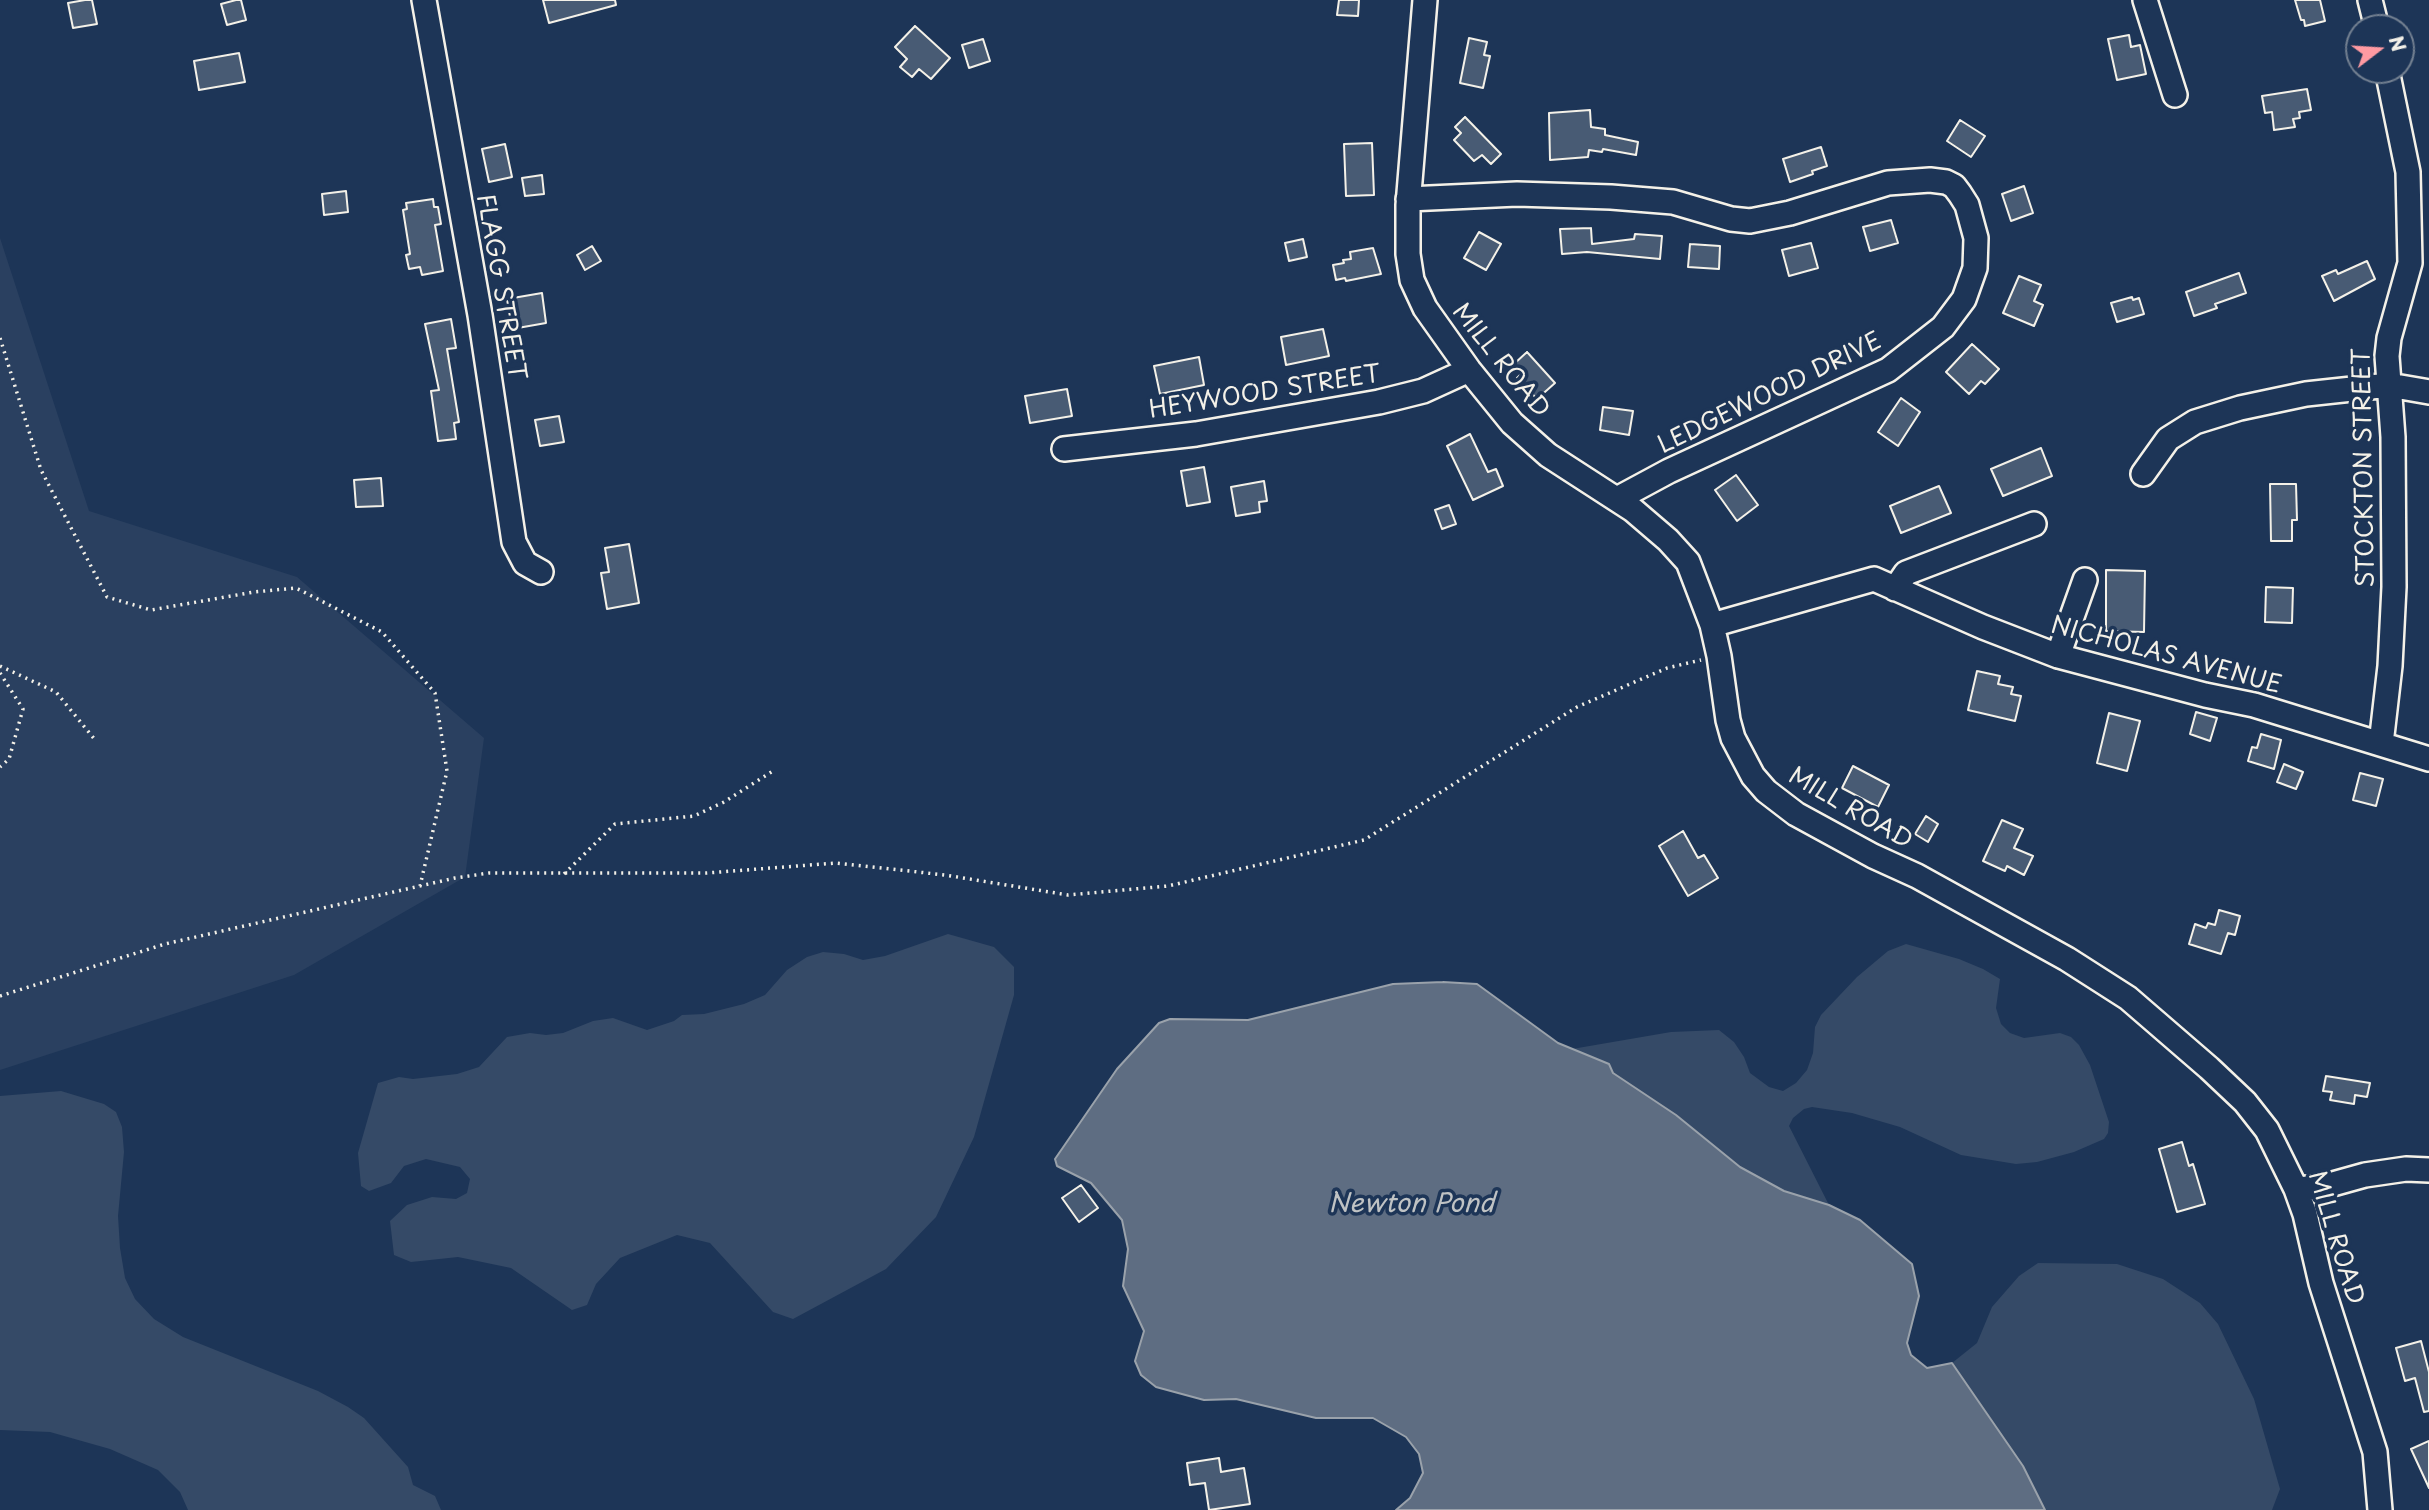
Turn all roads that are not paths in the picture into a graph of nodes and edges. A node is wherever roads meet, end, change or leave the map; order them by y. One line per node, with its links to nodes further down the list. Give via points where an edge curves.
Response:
1 (424, 0): 14 (street, FLAGG STREET, via 480,315 514,541 525,563)
2 (1425, 0): 6 (street, MILL ROAD)
3 (2146, 0): 5 (street)
4 (2390, 84): 8 (street, STOCKTON STREET, via 2408,172 2410,263 2389,338)
5 (2175, 95)
6 (1408, 199): 7 (street, MILL ROAD, via 1412,280 1425,308); 12 (street, LEDGEWOOD DRIVE, via 1517,194 1611,197 1673,202 1749,221 1790,214 1888,183 1946,182 1960,194 1976,238 1975,268 1964,299 1943,327 1888,370)
7 (1469, 370): 10 (street, HEYWOOD STREET, via 1423,391 1369,404 1196,434); 12 (street, MILL ROAD, via 1512,422 1548,455)
8 (2389, 385): 9 (street); 11 (street, via 2306,394 2195,422 2168,439); 19 (street, STOCKTON STREET, via 2394,586)
9 (2429, 392)
10 (1064, 449)
11 (2143, 474)
12 (1617, 499): 17 (street, MILL ROAD, via 1688,562)
13 (2034, 524): 16 (street, via 1906,573)
14 (541, 572)
15 (2085, 580): 18 (street)
16 (1895, 589): 17 (street, NICHOLAS AVENUE, via 1874,579); 18 (street, NICHOLAS AVENUE)
17 (1712, 625): 22 (street, MILL ROAD, via 1733,738 1766,791 1796,814 2067,959 2128,998 2245,1102 2267,1130)
18 (2057, 656): 19 (street, NICHOLAS AVENUE, via 2254,705)
19 (2381, 744): 20 (street, NICHOLAS AVENUE)
20 (2429, 759)
21 (2429, 1170): 22 (street, via 2406,1169)
22 (2296, 1189): 23 (street, MILL ROAD, via 2375,1452)
23 (2379, 1510)

